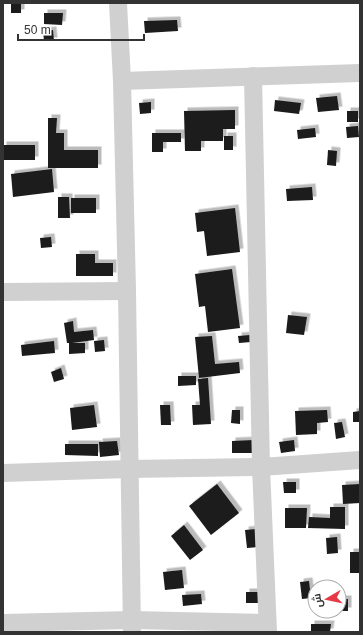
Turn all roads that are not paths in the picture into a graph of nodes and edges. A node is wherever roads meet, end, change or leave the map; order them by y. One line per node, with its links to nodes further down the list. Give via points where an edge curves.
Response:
1 (118, 3): 4 (street)
2 (360, 73): 3 (street)
3 (253, 76): 4 (street); 8 (street)
4 (122, 81): 5 (street)
5 (127, 291): 6 (street); 9 (street)
6 (3, 292)
7 (360, 460): 8 (street)
8 (261, 467): 9 (street); 14 (street)
9 (129, 469): 10 (street); 13 (street)
10 (3, 473)
11 (3, 616): 12 (street)
12 (3, 623): 13 (street); 15 (street)
13 (132, 626): 14 (street)
14 (267, 628)
15 (3, 632)

